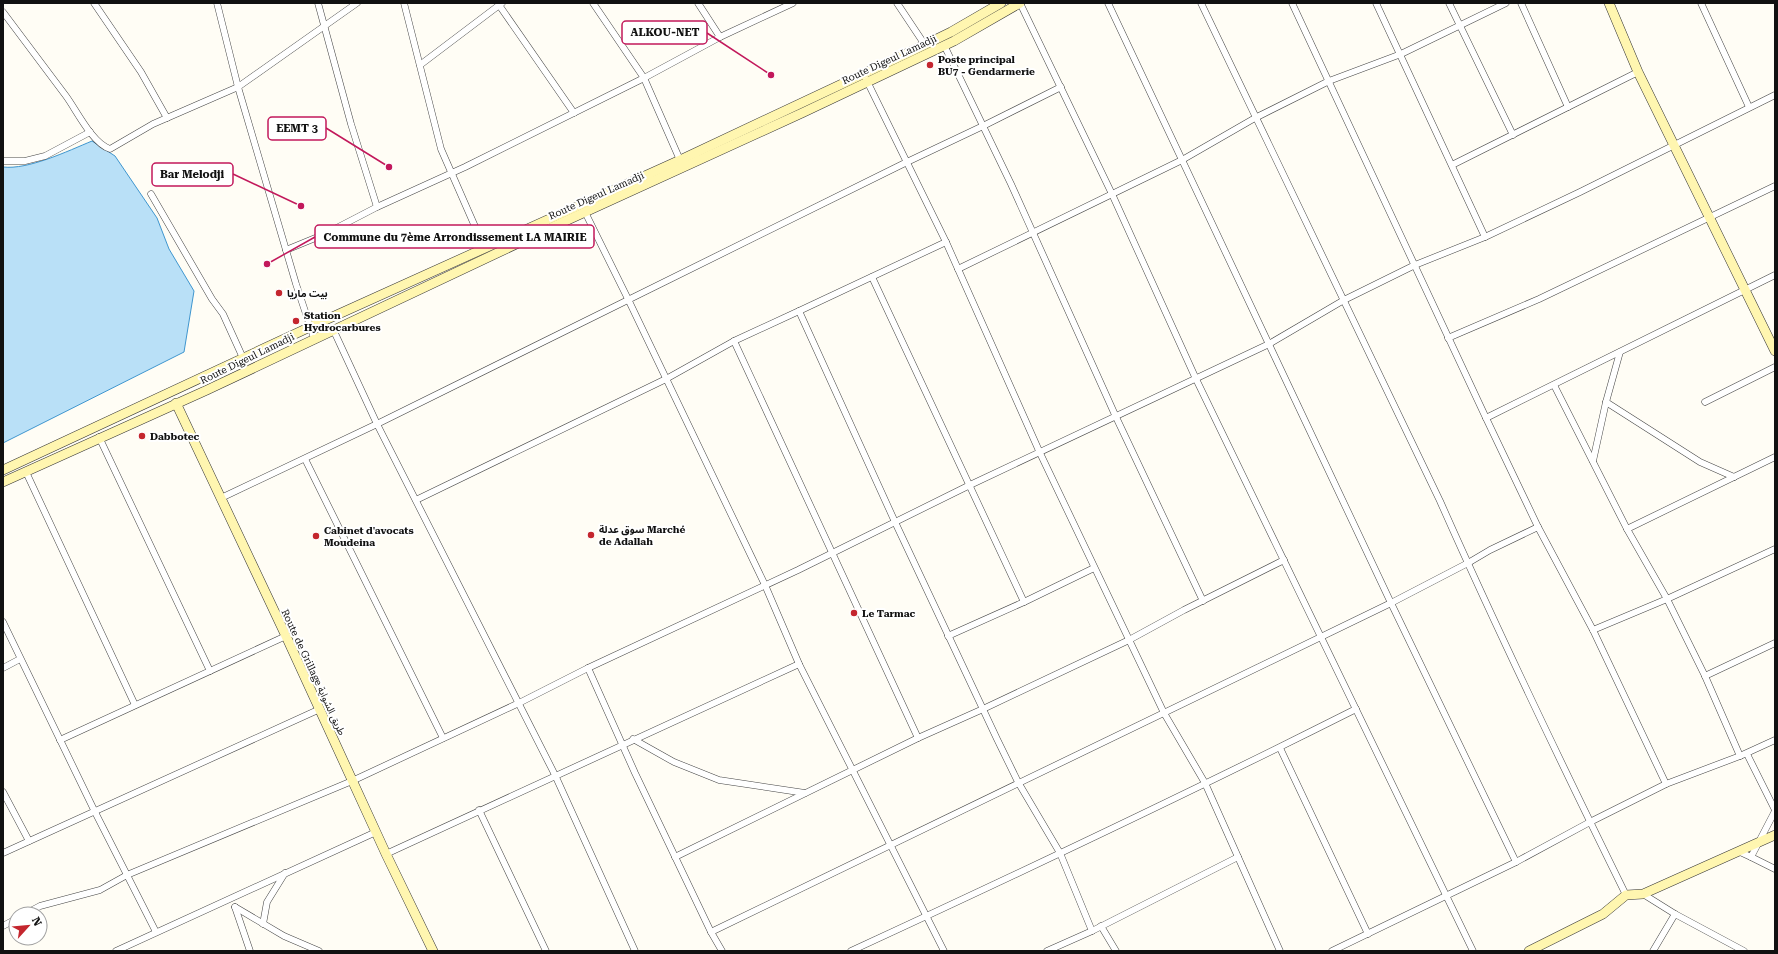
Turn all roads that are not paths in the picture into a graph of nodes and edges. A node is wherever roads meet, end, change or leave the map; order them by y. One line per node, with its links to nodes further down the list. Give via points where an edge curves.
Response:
1 (94, 3): 40 (street, via 141,72)
2 (217, 3): 34 (street)
3 (318, 3): 24 (street)
4 (357, 3): 24 (street)
5 (404, 3): 29 (street)
6 (593, 3): 31 (street)
7 (698, 3): 25 (street)
8 (793, 3): 25 (street)
9 (897, 3): 26 (street)
10 (1001, 3): 26 (main road)
11 (1020, 3): 27 (main road, Route Digeul Lamadji); 35 (street)
12 (1108, 3): 48 (street)
13 (1201, 3): 41 (street)
14 (1292, 3): 33 (street)
15 (1376, 3): 28 (street)
16 (1449, 3): 23 (street)
17 (1506, 3): 23 (street)
18 (1521, 3): 38 (street)
19 (1609, 3): 30 (main road)
20 (1701, 3): 37 (street)
21 (500, 4): 29 (street); 39 (street)
22 (3, 12): 43 (street)
23 (1460, 25): 28 (street); 44 (street)
24 (324, 26): 34 (street); 55 (street)
25 (720, 37): 31 (street)
26 (925, 45): 32 (main road)
27 (944, 45): 32 (main road, Route Digeul Lamadji); 42 (street)
28 (1401, 54): 33 (street); 50 (street)
29 (420, 65): 51 (street, via 441,149)
30 (1638, 72): 38 (street); 45 (main road)
31 (644, 78): 39 (street); 47 (street)
32 (866, 78): 47 (main road); 49 (street); 56 (main road, Route Digeul Lamadji)
33 (1329, 82): 41 (street); 63 (street)
34 (238, 87): 40 (street); 62 (street)
35 (1061, 87): 42 (street); 54 (street)
36 (1775, 94): 37 (street)
37 (1749, 107): 45 (street)
38 (1568, 108): 44 (street)
39 (574, 113): 51 (street)
40 (167, 118): 43 (street, via 110,150 104,148)
41 (1255, 118): 48 (street); 69 (street)
42 (983, 126): 49 (street); 58 (street)
43 (90, 132): 46 (street, via 45,156 25,161)
44 (1513, 135): 50 (street)
45 (1674, 146): 57 (main road); 59 (street)
46 (3, 160)
47 (680, 160): 61 (main road)
48 (1182, 160): 54 (street); 76 (street)
49 (907, 162): 60 (street); 68 (street)
50 (1452, 165): 59 (street)
51 (450, 174): 55 (street); 61 (street)
52 (1775, 186): 57 (street)
53 (151, 194): 79 (street, via 223,314)
54 (1112, 194): 58 (street); 82 (street)
55 (376, 206): 62 (street, via 325,234)
56 (585, 212): 68 (street); 72 (main road, Route Digeul Lamadji)
57 (1711, 217): 67 (main road); 74 (street, via 1539,299)
58 (1032, 233): 64 (street); 87 (street)
59 (1485, 237): 63 (street)
60 (946, 242): 64 (street); 66 (street)
61 (484, 247): 71 (main road)
62 (286, 250): 71 (street)
63 (1415, 265): 69 (street); 74 (street)
64 (958, 269): 91 (street)
65 (1775, 275): 67 (street)
66 (872, 277): 70 (street); 99 (street)
67 (1744, 290): 77 (main road); 78 (street)
68 (628, 299): 81 (street); 89 (street)
69 (1344, 300): 76 (street); 108 (street)
70 (799, 310): 75 (street); 102 (street)
71 (310, 327): 73 (street); 79 (main road)
72 (333, 329): 73 (main road, Route Digeul Lamadji); 89 (street)
73 (314, 338): 84 (main road, Route Digeul Lamadji, via 207,390)
74 (1448, 338): 88 (street)
75 (734, 341): 81 (street); 106 (street)
76 (1269, 344): 82 (street); 114 (street)
77 (1775, 351)
78 (1620, 352): 83 (street); 85 (street)
79 (243, 358): 95 (main road)
80 (1775, 367): 86 (street)
81 (666, 379): 101 (street); 110 (street)
82 (1196, 379): 87 (street); 107 (street)
83 (1554, 385): 88 (street); 94 (street)
84 (176, 402): 90 (main road, Route Digeul Lamadji); 100 (main road, Route de Grillage طريق الشواية)
85 (1606, 402): 94 (street); 97 (street, via 1700,462)
86 (1705, 402)
87 (1116, 417): 91 (street); 112 (street)
88 (1486, 418): 103 (street)
89 (377, 424): 93 (street); 101 (street)
90 (99, 437): 96 (main road, Route Digeul Lamadji); 126 (street)
91 (1040, 453): 99 (street); 109 (street)
92 (1775, 457): 97 (street)
93 (305, 459): 100 (street); 134 (street)
94 (1593, 461): 104 (street)
95 (3, 470)
96 (26, 472): 98 (main road, Route Digeul Lamadji); 129 (street)
97 (1734, 477): 104 (street)
98 (3, 482)
99 (970, 485): 102 (street); 113 (street)
100 (221, 498): 117 (main road, Route de Grillage طريق الشواية)
101 (416, 500): 128 (street)
102 (895, 522): 106 (street); 118 (street)
103 (1538, 527): 108 (street); 116 (street)
104 (1627, 529): 111 (street)
105 (1775, 549): 111 (street)
106 (832, 553): 110 (street); 135 (street)
107 (1284, 560): 112 (street); 119 (street)
108 (1468, 563): 114 (street); 154 (street)
109 (1094, 568): 113 (street); 120 (street)
110 (764, 585): 123 (street); 125 (street)
111 (1667, 599): 116 (street); 127 (street)
112 (1203, 601): 120 (street)
113 (1024, 602): 118 (street)
114 (1391, 603): 119 (street); 167 (street)
115 (3, 622): 122 (street)
116 (1593, 630): 148 (street)
117 (286, 636): 126 (street); 132 (main road, Route de Grillage طريق الشواية)
118 (948, 636): 130 (street)
119 (1321, 636): 131 (street); 133 (street)
120 (1129, 640): 130 (street); 133 (street)
121 (1775, 643): 127 (street)
122 (20, 659): 124 (street); 137 (street)
123 (799, 664): 136 (street); 143 (street)
124 (3, 668)
125 (588, 668): 128 (street); 139 (street)
126 (210, 671): 129 (street)
127 (1705, 676): 142 (street)
128 (519, 703): 134 (street); 144 (street)
129 (135, 705): 137 (street)
130 (983, 709): 135 (street); 146 (street)
131 (1356, 709): 140 (street); 173 (street)
132 (320, 710): 145 (main road, Route de Grillage طريق الشواية); 153 (street)
133 (1164, 713): 146 (street); 147 (street)
134 (443, 738): 145 (street)
135 (918, 738): 143 (street)
136 (633, 739): 139 (street); 150 (street, via 674,762 719,780)
137 (60, 740): 153 (street)
138 (1775, 740): 141 (street)
139 (623, 744): 144 (street); 165 (street, via 634,773)
140 (1280, 748): 147 (street); 184 (street)
141 (1747, 754): 142 (street); 152 (street)
142 (1740, 756): 148 (street)
143 (852, 770): 150 (street); 159 (street)
144 (555, 775): 151 (street); 190 (street)
145 (352, 781): 155 (main road, Route de Grillage طريق الشواية); 170 (street)
146 (1018, 782): 159 (street); 162 (street)
147 (1205, 783): 162 (street); 166 (street)
148 (1666, 784): 154 (street)
149 (3, 792): 157 (street)
150 (806, 794): 165 (street)
151 (479, 810): 163 (street); 189 (street)
152 (1775, 810): 158 (street)
153 (94, 812): 157 (street); 170 (street)
154 (1590, 822): 167 (street); 172 (street)
155 (376, 832): 163 (main road, Route de Grillage طريق الشواية); 169 (street)
156 (1775, 835): 158 (main road)
157 (28, 841): 161 (street)
158 (1760, 841): 160 (main road); 164 (street)
159 (890, 845): 178 (street); 183 (street)
160 (1738, 852): 164 (street); 171 (main road)
161 (3, 853)
162 (1060, 853): 178 (street); 181 (street)
163 (386, 854): 188 (main road, Route de Grillage طريق الشواية)
164 (1751, 856): 168 (street)
165 (675, 857): 183 (street)
166 (1238, 857): 180 (street); 196 (street)
167 (1516, 862): 173 (street)
168 (1775, 869)
169 (285, 873): 174 (street); 179 (street, via 267,902)
170 (127, 875): 175 (street, via 100,890); 182 (street)
171 (1643, 894): 172 (main road); 177 (street)
172 (1626, 895): 199 (main road, via 1603,914)
173 (1447, 896): 184 (street); 198 (street)
174 (232, 898): 176 (street); 182 (street)
175 (40, 906)
176 (235, 907): 179 (street); 186 (street)
177 (1675, 914): 200 (street); 201 (street)
178 (926, 916): 192 (street); 193 (street)
179 (263, 924): 187 (street)
180 (1101, 926): 181 (street); 195 (street)
181 (1092, 931): 194 (street)
182 (156, 932): 185 (street)
183 (711, 932): 191 (street)
184 (1368, 934): 197 (street)
185 (116, 951)
186 (250, 951)
187 (319, 951)
188 (433, 951)
189 (546, 951)
190 (635, 951)
191 (722, 951)
192 (851, 951)
193 (944, 951)
194 (1047, 951)
195 (1116, 951)
196 (1280, 951)
197 (1332, 951)
198 (1472, 951)
199 (1529, 951)
200 (1653, 951)
201 (1744, 951)

